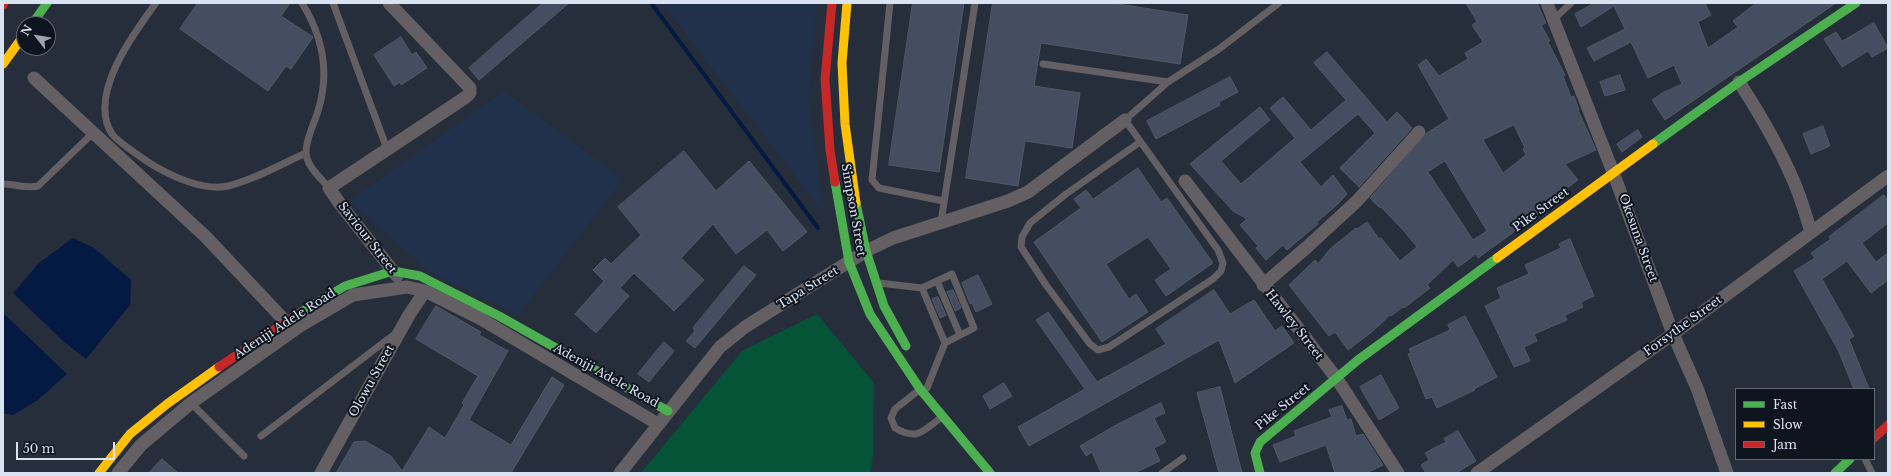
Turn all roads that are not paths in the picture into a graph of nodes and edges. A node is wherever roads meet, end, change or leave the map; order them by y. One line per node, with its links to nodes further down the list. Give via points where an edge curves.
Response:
1 (47, 3): 14 (main road)
2 (156, 3): 27 (lane, via 114,68 106,93 106,116 112,134 156,167 173,176 206,187 227,186 251,178)
3 (302, 3): 27 (lane, via 320,40 324,61 323,89)
4 (333, 3): 26 (lane)
5 (389, 3): 26 (street, via 470,88 470,93)
6 (832, 3): 37 (main road, Simpson Street, via 825,79 830,150)
7 (847, 3): 36 (main road, via 842,63 845,124 856,205)
8 (890, 3): 33 (lane, via 872,180 879,188)
9 (975, 3): 33 (lane)
10 (1276, 3): 20 (lane, via 1219,50)
11 (1547, 3): 15 (street, Okesuna Street)
12 (1571, 3): 15 (lane)
13 (1856, 3): 21 (main road, Pike Street)
14 (38, 16)
15 (1553, 20): 28 (street, Okesuna Street)
16 (16, 46): 17 (main road)
17 (3, 64)
18 (1043, 64): 20 (lane)
19 (34, 78): 23 (street)
20 (1168, 82): 22 (lane)
21 (1739, 82): 28 (main road, Pike Street); 35 (street, via 1765,122 1783,157)
22 (1125, 120): 25 (lane); 34 (street, Tapa Street, via 1028,192)
23 (94, 132): 31 (lane, via 38,186 30,188); 45 (street, via 206,237)
24 (1419, 132): 41 (street, via 1357,201)
25 (1140, 142): 25 (lane, via 1046,210 1030,223 1022,237 1021,247 1046,285 1090,344 1098,350 1109,347 1213,280 1221,272 1224,263 1218,250)
26 (386, 149): 32 (street)
27 (306, 153): 32 (lane, via 309,164)
28 (1614, 172): 47 (street, Okesuna Street); 52 (main road, Pike Street, via 1358,360)
29 (1888, 176): 35 (street, Forsythe Street)
30 (1185, 180): 41 (street, Hawley Street)
31 (3, 184)
32 (329, 188): 38 (street, Saviour Street)
33 (943, 201): 34 (lane)
34 (941, 222): 36 (street, Tapa Street)
35 (1811, 232): 47 (street, Forsythe Street)
36 (866, 250): 37 (street, Tapa Street); 40 (main road)
37 (849, 262): 53 (main road, Simpson Street, via 870,314); 55 (street, Tapa Street, via 745,327 720,347)
38 (393, 271): 42 (street, Saviour Street); 45 (main road, Adeniji Adele Road, via 345,286); 55 (main road, Adeniji Adele Road, via 420,276 433,282)
39 (937, 281): 43 (lane); 48 (lane); 48 (lane, via 952,274 974,328)
40 (876, 283): 43 (lane); 50 (main road, via 884,306)
41 (1263, 284): 52 (street, Hawley Street)
42 (407, 286): 44 (street, Adeniji Adele Road); 54 (street, Adeniji Adele Road, via 353,295 300,326)
43 (922, 288): 49 (lane)
44 (425, 291): 46 (street, Olowu Street); 57 (street, Adeniji Adele Road, via 481,319)
45 (285, 321): 65 (main road, Adeniji Adele Road, via 167,404 130,434)
46 (402, 328): 59 (lane); 67 (street, Olowu Street)
47 (1673, 334): 73 (street, Forsythe Street); 74 (street, Okesuna Street, via 1697,388)
48 (960, 335): 49 (lane)
49 (945, 343): 53 (lane)
50 (910, 353)
51 (917, 367): 53 (main road)
52 (1337, 379): 71 (main road, Pike Street, via 1260,442 1255,453); 72 (street, Hawley Street)
53 (923, 389): 56 (main road); 56 (lane, via 895,409 891,418 895,428 906,434 916,435)
54 (191, 403): 61 (lane); 66 (street, Adeniji Adele Road, via 141,445)
55 (668, 411): 57 (street, Tapa Street)
56 (944, 416): 69 (main road)
57 (658, 424): 68 (street, Tapa Street)
58 (1888, 425): 60 (main road)
59 (261, 436)
60 (1875, 437)
61 (244, 456)
62 (1183, 458): 70 (lane)
63 (1849, 460): 75 (main road)
64 (1866, 460): 76 (lane)
65 (99, 473)
66 (118, 473)
67 (321, 473)
68 (620, 473)
69 (990, 473)
70 (1162, 473)
71 (1260, 473)
72 (1398, 473)
73 (1477, 473)
74 (1727, 473)
75 (1835, 473)
76 (1872, 473)

